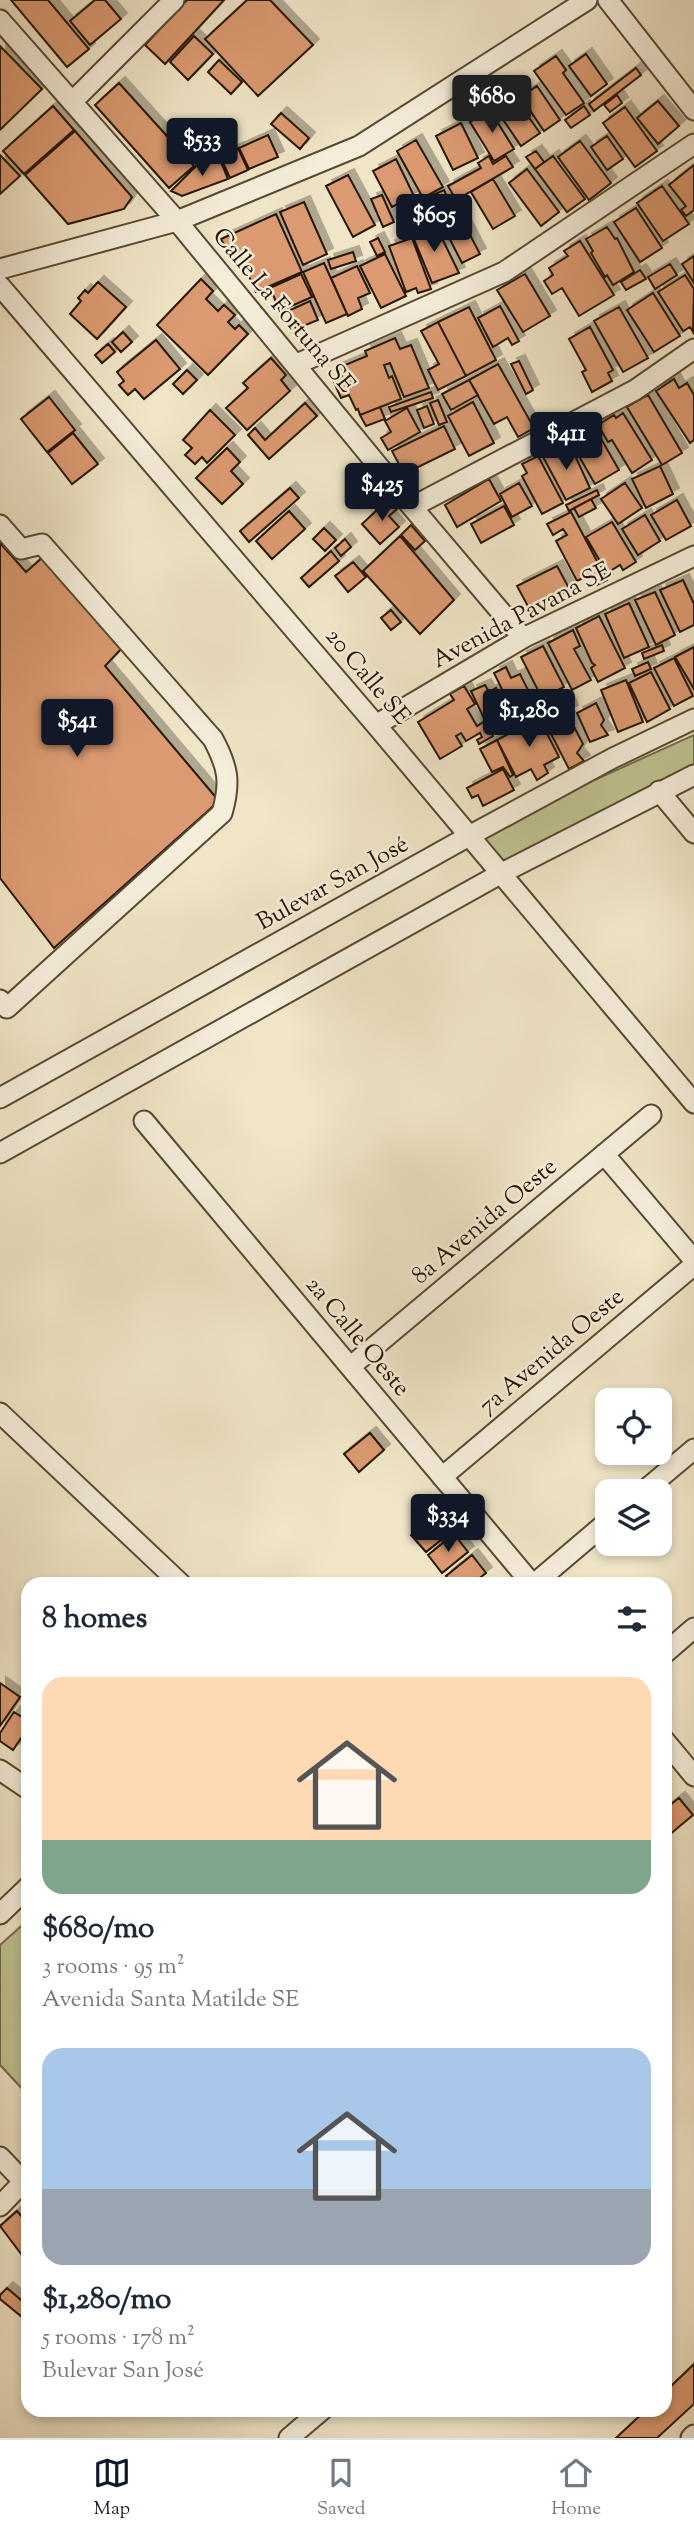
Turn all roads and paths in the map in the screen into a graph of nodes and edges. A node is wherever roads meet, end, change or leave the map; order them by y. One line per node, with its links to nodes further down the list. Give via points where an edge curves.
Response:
1 (174, 0): 5 (street)
2 (587, 0): 8 (street, via 359,146)
3 (608, 0): 6 (street)
4 (0, 20): 5 (street, Calle La Fortuna SE)
5 (72, 102): 8 (street, Calle La Fortuna SE)
6 (694, 110)
7 (694, 144): 12 (street, via 504,272)
8 (177, 221): 9 (street); 12 (street, Calle La Fortuna SE)
9 (0, 269)
10 (0, 286): 18 (street, 20 Calle SE)
11 (694, 349): 13 (street, via 635,390)
12 (297, 364): 13 (street, Calle La Fortuna SE)
13 (412, 508): 16 (street, Calle La Fortuna SE)
14 (0, 525): 24 (street, via 21,549 42,544 213,739 223,758 229,789 222,813 7,1008)
15 (694, 556): 16 (street, Avenida Pavana SE)
16 (523, 638): 18 (street, Avenida Pavana SE)
17 (694, 719): 22 (street, Bulevar San José)
18 (376, 725): 22 (street, 20 Calle SE)
19 (694, 775): 20 (street)
20 (659, 791): 21 (street); 23 (street)
21 (694, 833)
22 (470, 836): 23 (street, 20 Calle SE); 25 (street, Bulevar San José)
23 (500, 874): 26 (street, 20 Calle SE); 29 (street)
24 (0, 1000)
25 (0, 1098)
26 (694, 1103)
27 (651, 1115): 30 (street, 8a Avenida Oeste)
28 (144, 1121): 32 (street, 2a Calle Oeste)
29 (0, 1153)
30 (604, 1154): 31 (street); 32 (street, 8a Avenida Oeste)
31 (694, 1262): 35 (street, 7a Avenida Oeste)
32 (350, 1367): 35 (street, 2a Calle Oeste)
33 (0, 1413): 38 (street)
34 (694, 1449): 36 (street)
35 (442, 1477): 39 (street, 2a Calle Oeste)
36 (659, 1479)
37 (595, 1532): 40 (street)
38 (174, 1577)
39 (527, 1577)
40 (541, 1577)
41 (694, 1628): 42 (street)
42 (672, 1647)
43 (672, 1749): 45 (street)
44 (0, 1770): 46 (street)
45 (694, 1776)
46 (21, 1784)
47 (21, 1894): 48 (street)
48 (0, 1914)
49 (0, 2157): 50 (street)
50 (21, 2175)
51 (21, 2184): 52 (street)
52 (0, 2206)
53 (314, 2417): 54 (street)
54 (289, 2438)

